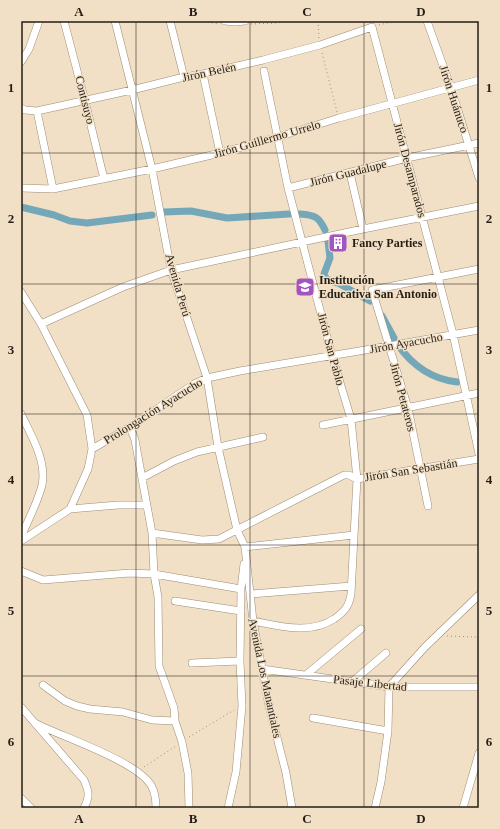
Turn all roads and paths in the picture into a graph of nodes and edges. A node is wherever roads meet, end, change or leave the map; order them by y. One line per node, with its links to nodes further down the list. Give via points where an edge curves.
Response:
1 (39, 21): 14 (street, via 29,49)
2 (64, 21): 21 (street, Contisuyo)
3 (115, 21): 20 (street, Avenida Perú)
4 (170, 21): 17 (street)
5 (225, 21): 6 (street)
6 (245, 21)
7 (318, 21): 13 (path)
8 (380, 21): 11 (path)
9 (395, 21): 11 (path)
10 (427, 21): 19 (street, Jirón Huánuco)
11 (381, 25): 12 (path)
12 (372, 27): 13 (street, Jirón Belén); 22 (street, Jirón Desamparados)
13 (320, 45): 16 (street, Jirón Belén); 25 (path)
14 (21, 62)
15 (264, 71): 26 (street, Jirón San Pablo)
16 (203, 74): 17 (street, Jirón Belén); 29 (street)
17 (184, 77): 20 (street, Jirón Belén)
18 (479, 80): 19 (street, Jirón Guillermo Urrelo)
19 (451, 88): 22 (street, Jirón Guillermo Urrelo); 28 (street, Jirón Huánuco)
20 (132, 90): 21 (street, Jirón Belén); 31 (street, Avenida Perú)
21 (85, 101): 24 (street, Jirón Belén); 34 (street, Contisuyo)
22 (392, 104): 25 (street, Jirón Guillermo Urrelo); 30 (street, Jirón Desamparados)
23 (21, 108): 24 (street, Jirón Belén)
24 (37, 111): 37 (street)
25 (339, 118): 26 (street, Jirón Guillermo Urrelo)
26 (278, 137): 29 (street, Jirón Guillermo Urrelo); 36 (street, Jirón San Pablo)
27 (479, 143): 28 (street, Jirón Guadalupe)
28 (469, 145): 30 (street, Jirón Guadalupe); 33 (street, Jirón Huánuco)
29 (220, 153): 31 (street, Jirón Guillermo Urrelo)
30 (407, 158): 32 (street, Jirón Guadalupe); 39 (street, Jirón Desamparados)
31 (152, 169): 34 (street, Jirón Guillermo Urrelo); 43 (street, Avenida Perú)
32 (350, 173): 36 (street, Jirón Guadalupe); 40 (street)
33 (479, 178)
34 (104, 180): 37 (street, Jirón Guillermo Urrelo)
35 (21, 188): 37 (street, Jirón Guillermo Urrelo)
36 (288, 188): 41 (street, Jirón San Pablo)
37 (53, 189)
38 (479, 206): 39 (street)
39 (423, 216): 40 (street); 44 (street, Jirón Desamparados)
40 (363, 229): 41 (street)
41 (303, 242): 43 (street); 50 (street, Jirón San Pablo)
42 (479, 269): 44 (street)
43 (171, 270): 46 (street, via 123,287); 51 (street, Avenida Perú)
44 (438, 277): 48 (street, Jirón Desamparados); 49 (street, Jirón Petateros, via 372,290)
45 (21, 292): 46 (street)
46 (41, 324): 61 (street, via 87,415)
47 (479, 330): 48 (street, Jirón Ayacucho)
48 (453, 334): 49 (street, Jirón Ayacucho); 53 (street, Jirón Desamparados)
49 (389, 346): 50 (street, Jirón Ayacucho); 54 (street, Jirón Petateros)
50 (332, 356): 51 (street, Prolongación Ayacucho); 56 (street, Jirón San Pablo)
51 (207, 378): 58 (street, Prolongación Ayacucho); 60 (street, Avenida Perú)
52 (479, 393): 53 (street)
53 (466, 395): 54 (street); 62 (street, Jirón Desamparados)
54 (408, 408): 56 (street); 64 (street, Jirón Petateros)
55 (21, 414): 73 (street, via 40,457 42,473 40,492)
56 (351, 419): 57 (street); 66 (street, Jirón San Pablo)
57 (323, 425)
58 (130, 427): 61 (street, Prolongación Ayacucho); 65 (street)
59 (263, 438): 60 (street)
60 (218, 447): 65 (street, via 191,454); 70 (street, Avenida Perú)
61 (92, 449): 69 (street, via 88,468)
62 (479, 454)
63 (479, 459): 64 (street, Jirón San Sebastián)
64 (421, 467): 66 (street, Jirón San Sebastián); 68 (street, Jirón Petateros)
65 (142, 478): 67 (street)
66 (357, 479): 70 (street, Jirón San Sebastián, via 344,475); 72 (street, Jirón San Pablo)
67 (146, 505): 69 (street); 71 (street)
68 (428, 506)
69 (70, 509): 74 (street)
70 (237, 530): 71 (street, Jirón San Sebastián, via 212,540); 75 (street, Avenida Perú)
71 (152, 533): 78 (street)
72 (354, 535): 75 (street); 79 (street, Jirón San Pablo)
73 (21, 537)
74 (21, 541)
75 (245, 547): 76 (street, Avenida Los Manantiales)
76 (247, 558): 80 (street); 81 (street, Avenida Los Manantiales)
77 (21, 571): 78 (street, via 43,580 130,573)
78 (154, 574): 80 (street); 101 (street, via 158,597 159,666 174,708)
79 (351, 586): 81 (street); 85 (street, Jirón San Pablo, via 351,598 347,608 322,625 304,629)
80 (241, 588): 84 (street)
81 (250, 594): 85 (street, Avenida Los Manantiales)
82 (479, 594): 87 (street)
83 (175, 601): 84 (street)
84 (241, 611): 90 (street)
85 (253, 621): 92 (street, Avenida Los Manantiales)
86 (361, 629): 93 (street)
87 (437, 636): 88 (path); 96 (street)
88 (476, 637)
89 (386, 653): 94 (street)
90 (240, 661): 91 (street); 98 (street)
91 (192, 663)
92 (262, 669): 93 (street, Pasaje Libertad); 113 (street, Avenida Los Manantiales)
93 (307, 674): 94 (street, Pasaje Libertad)
94 (352, 682): 96 (street, Pasaje Libertad)
95 (43, 685): 101 (street, via 65,701 90,710 123,712 152,720)
96 (389, 687): 97 (street, Pasaje Libertad); 103 (street)
97 (479, 687)
98 (242, 706): 104 (path); 112 (street, via 236,772)
99 (21, 707): 102 (street)
100 (313, 718): 103 (street)
101 (175, 721): 104 (street)
102 (35, 723): 106 (street); 109 (street, via 84,780 89,795)
103 (388, 731): 114 (street)
104 (182, 742): 106 (path); 111 (street, via 188,773)
105 (479, 753): 115 (street)
106 (138, 771): 110 (street, via 152,787)
107 (21, 798): 108 (street)
108 (31, 808)
109 (84, 808)
110 (156, 808)
111 (189, 808)
112 (228, 808)
113 (292, 808)
114 (375, 808)
115 (463, 808)

